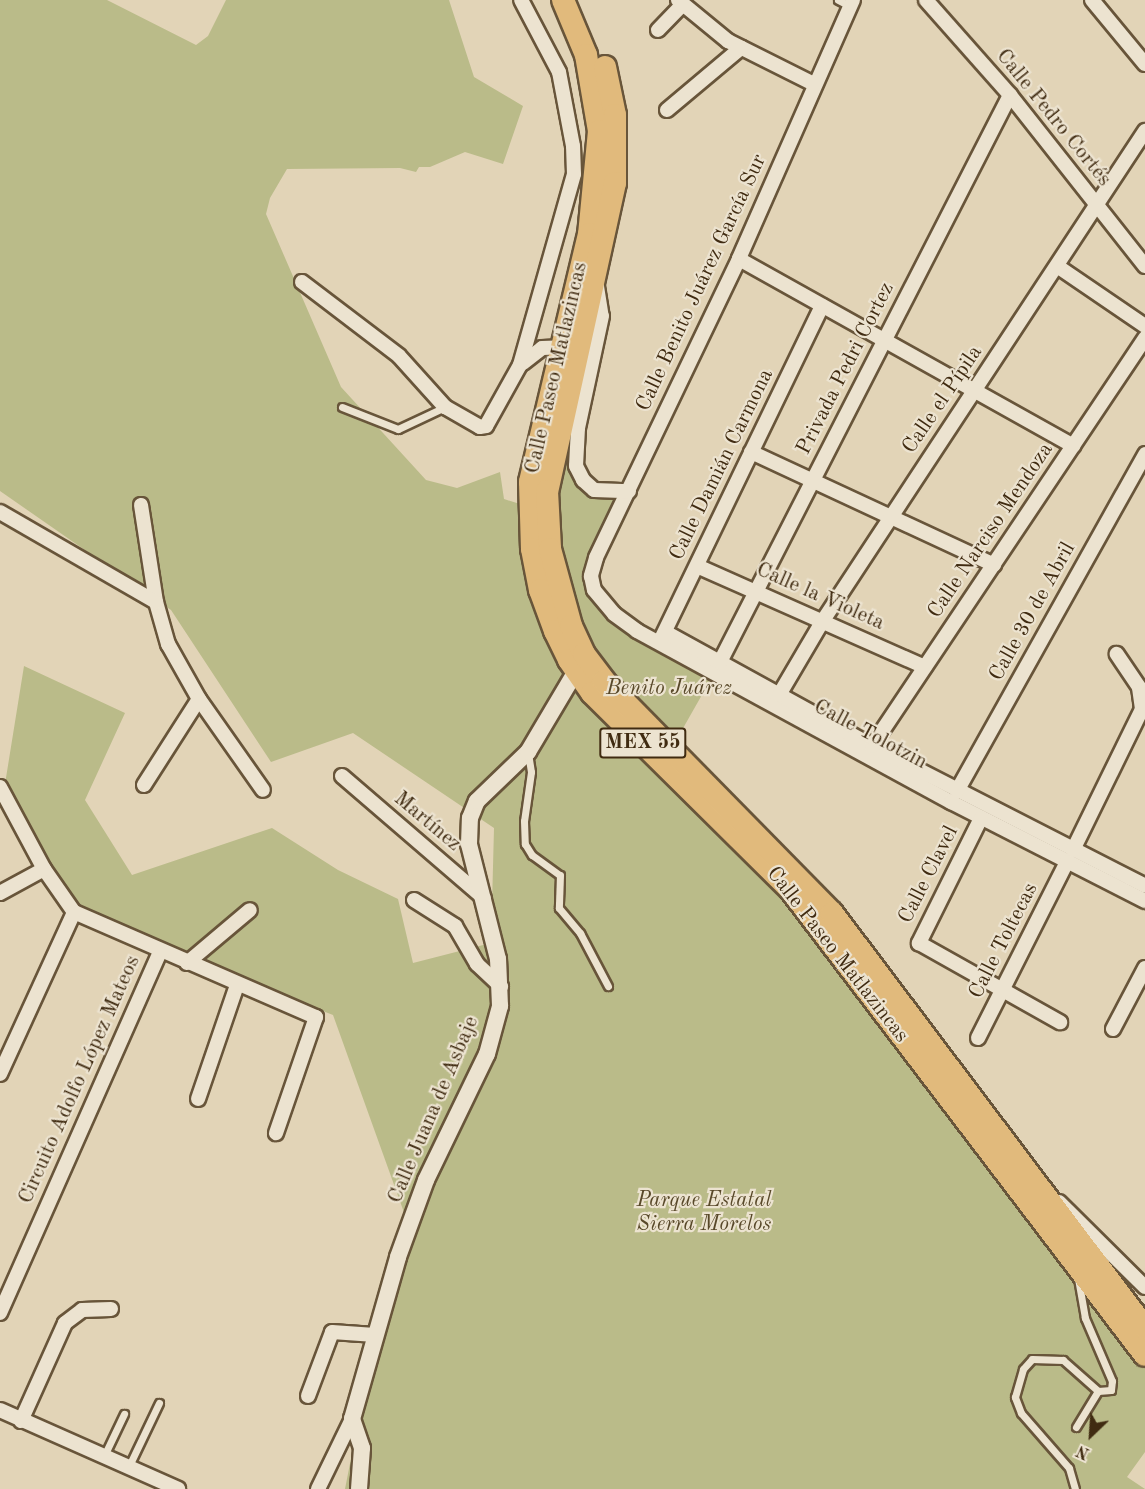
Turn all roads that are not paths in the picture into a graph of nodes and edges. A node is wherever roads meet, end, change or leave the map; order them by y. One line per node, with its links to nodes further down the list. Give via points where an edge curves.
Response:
1 (521, 0): 26 (street, via 559,72 575,158 566,210)
2 (563, 0): 25 (highway, Calle Paseo Matlazincas / MEX 55, via 586,55 599,131 592,216)
3 (580, 0): 19 (highway, Calle Paseo Matlazincas / MEX 55, via 605,65 616,135 612,204)
4 (926, 0): 12 (street, Calle Pedro Cortés)
5 (1092, 0): 10 (street)
6 (680, 2): 8 (street); 9 (street, via 712,31)
7 (847, 2): 11 (street, Calle Benito Juárez García Sur)
8 (658, 30)
9 (741, 48): 11 (street); 13 (street)
10 (1145, 64)
11 (814, 84): 16 (street, Calle Benito Juárez García Sur)
12 (1010, 95): 15 (street, Calle Pedro Cortés); 24 (street, Privada Pedri Cortez)
13 (667, 110)
14 (1145, 131): 15 (street, Calle el Pípila)
15 (1097, 205): 17 (street, Calle el Pípila); 18 (street, Calle Pedro Cortés)
16 (739, 259): 21 (street); 34 (street, Calle Benito Juárez García Sur)
17 (1057, 266): 22 (street); 27 (street, Calle el Pípila)
18 (1145, 266)
19 (596, 278): 25 (highway, Calle Paseo Matlazincas / MEX 55); 34 (street, via 602,316 578,428 576,466 582,480 594,490)
20 (302, 282): 29 (street, via 399,356)
21 (822, 306): 24 (street); 31 (street, Calle Damián Carmona)
22 (1145, 326)
23 (1145, 338): 30 (street, Calle Narciso Mendoza)
24 (885, 340): 27 (street); 33 (street, Privada Pedri Cortez)
25 (569, 347): 26 (street, via 542,348); 48 (highway, Calle Paseo Matlazincas / MEX 55, via 533,455 529,513 540,590); 81 (highway, Calle Paseo Matlazincas / MEX 55, via 547,506 558,585 584,654 604,681 832,913)
26 (520, 365): 29 (street, via 486,426 480,427)
27 (975, 389): 30 (street); 37 (street, Calle el Pípila)
28 (342, 407): 29 (lane, via 398,429)
29 (445, 407)
30 (1073, 446): 38 (street, Calle Narciso Mendoza)
31 (751, 452): 33 (street); 39 (street, Calle Damián Carmona)
32 (1145, 454): 57 (street, Calle 30 de Abril)
33 (812, 480): 37 (street); 41 (street, Privada Pedri Cortez)
34 (629, 491): 40 (street, Calle Benito Juárez García Sur, via 592,568)
35 (141, 505): 42 (street)
36 (0, 512): 42 (street)
37 (890, 517): 38 (street); 43 (street, Calle el Pípila)
38 (994, 565): 47 (street, Calle Narciso Mendoza)
39 (697, 566): 41 (street, Calle la Violeta); 44 (street, Calle Damián Carmona)
40 (592, 584): 44 (street, Calle Tolotzin, via 614,614)
41 (756, 591): 43 (street, Calle la Violeta); 46 (street, Privada Pedri Cortez)
42 (156, 602): 50 (street, via 168,644)
43 (822, 622): 47 (street, Calle la Violeta); 49 (street, Calle el Pípila)
44 (662, 637): 46 (street, Calle Tolotzin); 58 (street, Calle Tolotzin)
45 (1117, 654): 59 (street, Calle Toltecas, via 1140,687 1142,709)
46 (720, 662): 49 (street, Calle Tolotzin)
47 (925, 667): 51 (street, Calle Narciso Mendoza)
48 (576, 671): 52 (street, Calle Juana de Asbaje); 82 (highway, Calle Paseo Matlazincas / MEX 55, via 598,699 791,890)
49 (779, 695): 51 (street, Calle Tolotzin)
50 (198, 699): 54 (street); 56 (street)
51 (872, 746): 57 (street, Calle Tolotzin)
52 (528, 752): 63 (street, Calle Juana de Asbaje, via 477,801 470,818 469,844); 73 (lane, via 531,772 525,844 532,855 560,875 559,908 580,933)
53 (342, 776): 63 (street, Martínez)
54 (144, 785)
55 (0, 787): 60 (street)
56 (263, 790)
57 (957, 791): 59 (street, Calle Tolotzin)
58 (981, 818): 59 (street, Calle Tolotzin); 74 (street, Calle Clavel, via 919,943)
59 (1070, 856): 61 (street, Calle Tolotzin); 65 (street, Calle Tolotzin); 74 (street, Calle Toltecas)
60 (44, 869): 62 (street); 67 (street)
61 (1145, 886)
62 (0, 893)
63 (486, 899): 72 (street, Calle Juana de Asbaje)
64 (414, 900): 72 (street, via 455,926 477,964)
65 (1145, 901)
66 (250, 910): 69 (street)
67 (74, 912): 68 (street, Circuito Adolfo López Mateos); 78 (street)
68 (160, 952): 69 (street); 85 (street, Circuito Adolfo López Mateos)
69 (187, 963): 71 (street)
70 (1145, 968): 76 (street)
71 (237, 985): 79 (street); 80 (street, via 314,1015 316,1021)
72 (501, 986): 87 (street, Calle Juana de Asbaje, via 497,1027 488,1054 414,1208)
73 (608, 986)
74 (1002, 990): 75 (street); 77 (street, Calle Toltecas)
75 (1060, 1022)
76 (1113, 1029)
77 (978, 1038)
78 (0, 1074)
79 (198, 1099)
80 (276, 1133)
81 (1036, 1184): 83 (street, via 1084,1224); 86 (highway, Calle Paseo Matlazincas / MEX 55)
82 (1077, 1267): 88 (highway, Calle Paseo Matlazincas / MEX 55); 89 (lane, via 1085,1318 1112,1381 1111,1390)
83 (1145, 1287)
84 (111, 1309): 95 (street, via 82,1310 65,1323)
85 (0, 1313)
86 (1145, 1328)
87 (375, 1335): 90 (street, via 332,1332); 94 (street, Calle Juana de Asbaje)
88 (1145, 1355)
89 (1098, 1391): 96 (lane); 103 (lane, via 1063,1360 1032,1359 1023,1370 1016,1397 1021,1413 1068,1468)
90 (308, 1396)
91 (159, 1403): 98 (lane)
92 (0, 1410): 95 (street)
93 (124, 1414): 97 (lane)
94 (352, 1419): 101 (street); 102 (street, via 362,1448)
95 (21, 1421): 97 (street)
96 (1076, 1427)
97 (103, 1458): 98 (street)
98 (128, 1468): 99 (street)
99 (148, 1483): 100 (street)
100 (178, 1489)
101 (318, 1489)
102 (358, 1489)
103 (1075, 1489)

